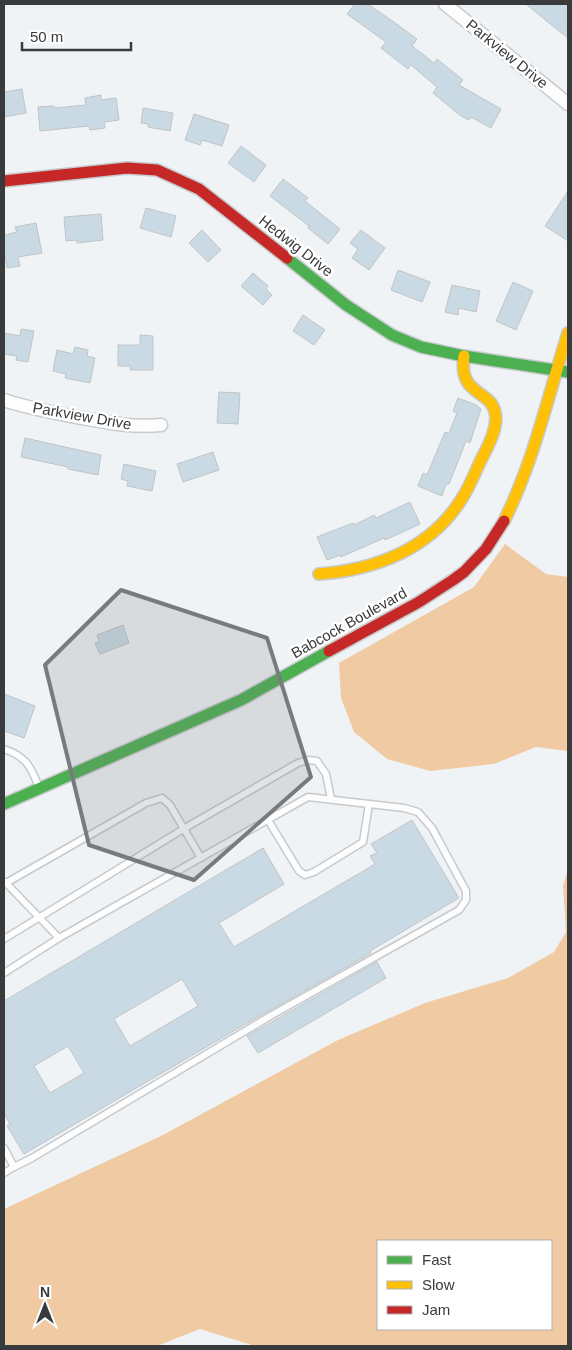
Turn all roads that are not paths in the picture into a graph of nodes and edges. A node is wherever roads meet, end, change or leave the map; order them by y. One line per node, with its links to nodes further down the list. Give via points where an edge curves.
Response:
1 (445, 4): 2 (street, Parkview Drive)
2 (568, 104)
3 (4, 181): 5 (street, Hedwig Drive, via 127,168 171,174 198,188 378,327 413,344)
4 (568, 333): 6 (street, Babcock Boulevard)
5 (464, 356): 6 (street, Hedwig Drive); 9 (street, via 464,377 490,402 496,420 482,458 458,504 430,536 392,558 367,568)
6 (563, 371): 11 (street, Babcock Boulevard, via 509,513 486,549 464,572 419,602 240,700)
7 (4, 400): 8 (street, Parkview Drive, via 105,422)
8 (161, 425)
9 (319, 574)
10 (4, 749): 11 (lane, via 16,753 29,764)
11 (40, 788): 13 (street, Babcock Boulevard)
12 (331, 799): 14 (lane); 15 (lane, via 308,797); 16 (lane, via 326,774 317,761 308,760)
13 (4, 804)
14 (369, 804): 15 (lane, via 363,842 314,872 305,874 299,871); 24 (lane, via 418,812 432,828 466,891 466,900 458,910)
15 (268, 820): 17 (lane)
16 (185, 828): 17 (lane); 18 (lane, via 162,798 146,803); 19 (lane)
17 (201, 858): 20 (lane)
18 (5, 882): 19 (lane)
19 (39, 918): 20 (lane); 21 (lane)
20 (59, 938): 22 (lane)
21 (4, 939)
22 (4, 973)
23 (4, 1148): 24 (lane)
24 (14, 1167): 25 (lane)
25 (4, 1173)

